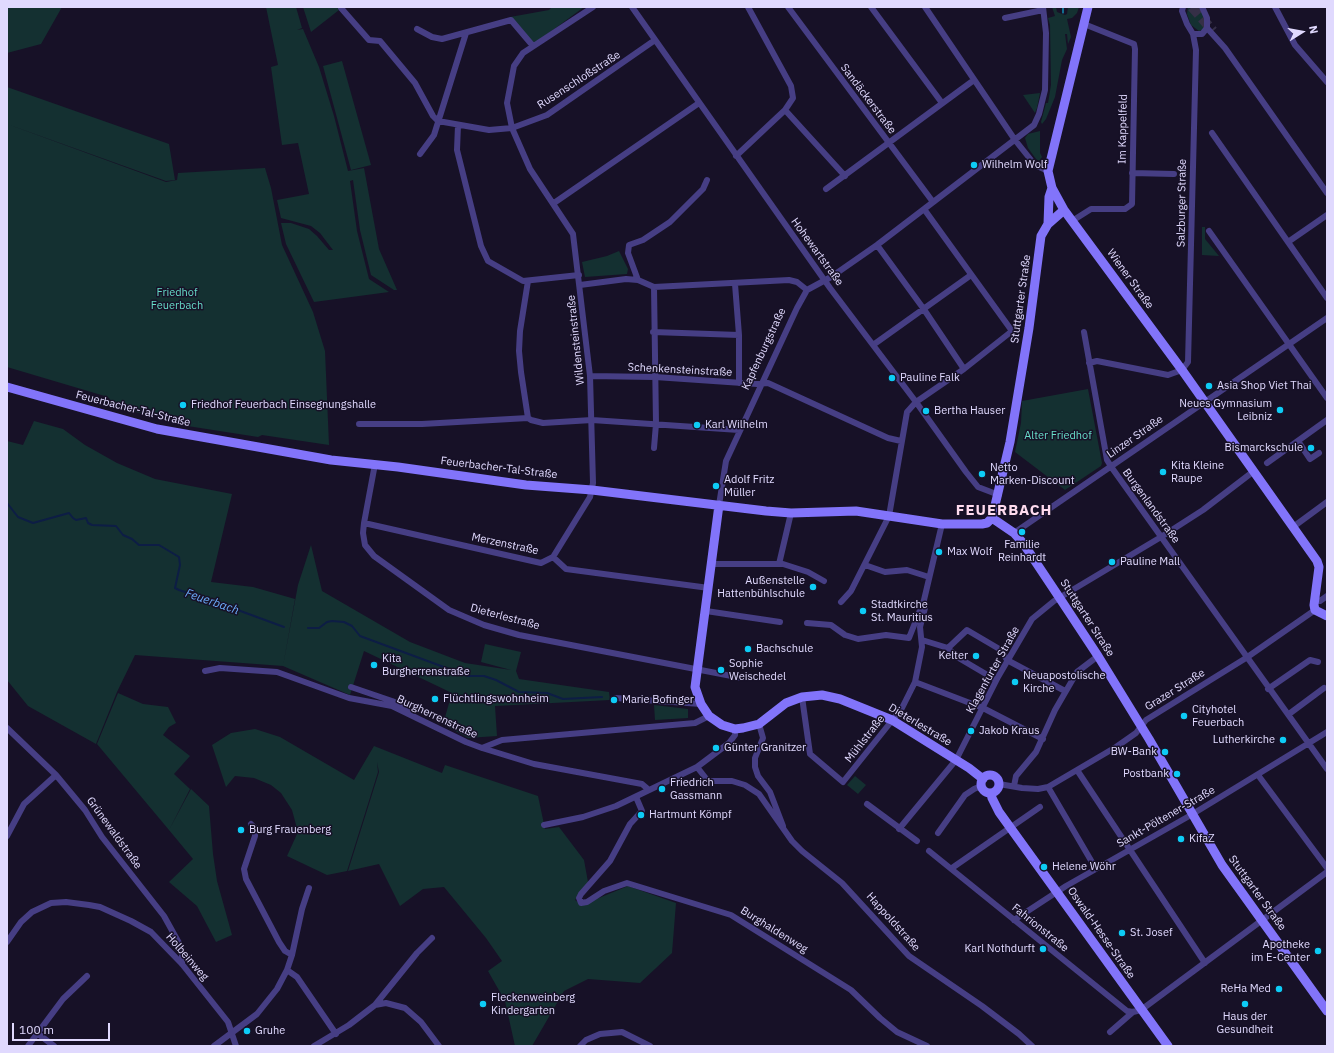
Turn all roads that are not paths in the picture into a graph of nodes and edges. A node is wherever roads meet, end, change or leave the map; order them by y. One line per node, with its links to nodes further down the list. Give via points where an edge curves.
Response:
1 (593, 7): 20 (street, Wildensteinstraße)
2 (632, 7): 19 (street, Hohewartstraße)
3 (748, 7): 25 (street, via 790,86 793,98)
4 (788, 7): 31 (street, Sandäckerstraße)
5 (871, 7): 24 (street)
6 (925, 7): 21 (street)
7 (1088, 7): 14 (main road)
8 (1183, 7): 18 (street, Salzburger Straße, via 1182,11)
9 (1202, 7): 15 (street, via 1207,18)
10 (1275, 7): 22 (street, via 1294,45)
11 (341, 8): 26 (street, via 369,40 380,41 415,83)
12 (1043, 8): 13 (street); 30 (street, via 1046,33 1045,90 1038,119)
13 (1005, 18)
14 (1084, 24): 34 (main road); 35 (street, Im Kappelfeld, via 1134,44 1136,49)
15 (1207, 28): 18 (street, via 1202,34); 41 (street, via 1225,48)
16 (417, 29): 17 (street, via 442,39)
17 (466, 33): 20 (street, via 511,20); 26 (street)
18 (1193, 34): 71 (street, Salzburger Straße, via 1196,50 1189,354 1188,362)
19 (655, 40): 23 (street, Hohewartstraße); 28 (street, Rusenschloßstraße, via 547,114)
20 (533, 46): 28 (street, Wildensteinstraße, via 523,53 514,66 507,103)
21 (974, 80): 24 (street); 30 (street)
22 (1327, 82)
23 (699, 103): 33 (street, Hohewartstraße); 43 (street)
24 (942, 103): 31 (street)
25 (785, 110): 33 (street); 37 (street)
26 (438, 121): 27 (street, Rusenschloßstraße); 32 (street, via 434,135)
27 (458, 124): 28 (street, Rusenschloßstraße, via 489,130); 56 (street, via 457,150 483,252 491,264 518,280)
28 (512, 128): 43 (street, Wildensteinstraße, via 530,169)
29 (1212, 133): 50 (street)
30 (1015, 140): 34 (street, via 1035,165); 42 (street)
31 (889, 144): 37 (street); 42 (street, Sandäckerstraße)
32 (420, 154)
33 (736, 156): 55 (street, Hohewartstraße)
34 (1048, 170): 39 (main road, Wiener Straße)
35 (1132, 173): 36 (street); 47 (street, Im Kappelfeld, via 1130,207 1091,209)
36 (1174, 174)
37 (845, 176): 40 (street)
38 (707, 180): 54 (street, via 703,189 670,222 643,240 630,245 628,253)
39 (1052, 188): 45 (main road, Wiener Straße); 48 (main road)
40 (826, 189)
41 (1327, 193)
42 (933, 202): 44 (street)
43 (554, 203): 52 (street, Wildensteinstraße, via 573,234)
44 (924, 209): 51 (street); 53 (street)
45 (1064, 210): 47 (main road, Wiener Straße); 48 (main road, Stuttgarter Straße)
46 (1327, 215): 50 (street)
47 (1072, 221): 71 (main road, Wiener Straße)
48 (1048, 224): 95 (main road, Stuttgarter Straße, via 1041,236 1018,402)
49 (1209, 231): 67 (street)
50 (1288, 242): 61 (street)
51 (877, 245): 55 (street); 62 (street)
52 (579, 275): 56 (street); 58 (street, Wildensteinstraße)
53 (971, 275): 62 (street); 70 (street, via 1012,331)
54 (638, 280): 58 (street, via 626,279); 59 (street)
55 (824, 280): 60 (street); 68 (street, Hohewartstraße)
56 (528, 281): 80 (street, via 519,351)
57 (735, 284): 59 (street); 60 (street, via 789,280 797,282); 66 (street)
58 (580, 285): 72 (street, Wildensteinstraße)
59 (654, 287): 64 (street)
60 (807, 290): 75 (street, Kapfenburgstraße)
61 (1327, 298)
62 (923, 308): 68 (street); 70 (street)
63 (1327, 318): 67 (street, Linzer Straße)
64 (653, 332): 66 (street); 73 (street)
65 (1084, 332): 69 (street, Burgenlandstraße)
66 (739, 335): 74 (street)
67 (1289, 342): 77 (street); 79 (street, Linzer Straße)
68 (873, 345): 78 (street, Hohewartstraße)
69 (1088, 363): 71 (street, via 1097,361 1168,375); 92 (street, Burgenlandstraße, via 1107,460)
70 (964, 369): 78 (street)
71 (1182, 370): 79 (main road, Wiener Straße)
72 (590, 376): 73 (street, Schenkensteinstraße); 81 (street, Wildensteinstraße)
73 (654, 377): 74 (street, Schenkensteinstraße); 84 (street)
74 (740, 384): 75 (street, Schenkensteinstraße)
75 (761, 384): 85 (street, Kapfenburgstraße); 86 (street, Schenkensteinstraße, via 768,383 888,438)
76 (7, 387): 91 (main road, Feuerbacher-Tal-Straße, via 169,432 331,460)
77 (1327, 398)
78 (916, 402): 86 (street, via 907,412); 95 (street, Hohewartstraße, via 978,486)
79 (1204, 402): 92 (street, Linzer Straße); 93 (main road, Wiener Straße)
80 (528, 418): 81 (street, via 543,423); 83 (street, via 422,424)
81 (592, 420): 84 (street); 94 (street, Wildensteinstraße)
82 (1327, 420): 87 (street)
83 (359, 424)
84 (656, 424): 85 (street); 88 (street)
85 (739, 430): 97 (street, Kapfenburgstraße, via 724,467)
86 (901, 441): 99 (street)
87 (1298, 441): 89 (street, via 1310,459); 90 (street)
88 (654, 448)
89 (1319, 453)
90 (1267, 463)
91 (375, 464): 94 (main road, Feuerbacher-Tal-Straße, via 526,485); 101 (street, Dieterlestraße)
92 (1111, 466): 104 (street, Linzer Straße); 105 (street, Burgenlandstraße)
93 (1254, 472): 103 (main road, Wiener Straße); 105 (street, Klagenfurter Straße)
94 (592, 490): 97 (main road, Feuerbacher-Tal-Straße); 106 (street, Wildensteinstraße, via 581,513)
95 (999, 495): 100 (main road, Stuttgarter Straße)
96 (1327, 502): 103 (street)
97 (719, 505): 98 (main road, Feuerbacher-Tal-Straße); 107 (main road, Kapfenburgstraße)
98 (791, 513): 99 (main road, Feuerbacher-Tal-Straße, via 856,511); 108 (street)
99 (889, 516): 102 (main road, Feuerbacher-Tal-Straße); 109 (street)
100 (992, 518): 102 (main road, Feuerbacher-Tal-Straße, via 982,524); 104 (main road, Stuttgarter Straße)
101 (364, 523): 106 (street, Merzenstraße, via 538,562); 129 (street, Dieterlestraße, via 365,545 374,556 434,600 463,617 519,634)
102 (942, 524): 110 (street, Mühlstraße)
103 (1293, 526): 116 (main road, Wiener Straße, via 1322,567)
104 (1014, 534): 114 (main road, Stuttgarter Straße, via 1023,543)
105 (1161, 537): 114 (street, Klagenfurter Straße); 126 (street, Burgenlandstraße)
106 (553, 557): 112 (street, Merzenstraße, via 566,569)
107 (713, 564): 108 (street); 112 (main road, Kapfenburgstraße)
108 (779, 564): 111 (street, via 801,569)
109 (865, 565): 110 (street, via 885,572 910,570); 117 (street, via 851,591)
110 (929, 577): 115 (street, Mühlstraße)
111 (824, 581)
112 (709, 588): 119 (main road, Kapfenburgstraße)
113 (1327, 596): 116 (street, via 1320,601)
114 (1059, 597): 125 (main road, Stuttgarter Straße); 127 (street, Klagenfurter Straße, via 1032,619)
115 (924, 600): 122 (street, via 909,638 886,635 858,639 845,635 831,625); 123 (street, Mühlstraße, via 925,608 920,627)
116 (1314, 600): 118 (main road)
117 (841, 602)
118 (1315, 610): 120 (main road); 126 (street, Grazer Straße)
119 (706, 612): 121 (street); 129 (main road, Kapfenburgstraße)
120 (1327, 616)
121 (780, 622)
122 (807, 623)
123 (922, 640): 124 (street); 133 (street, Mühlstraße)
124 (948, 648): 127 (street, via 967,630 1001,650); 132 (street, via 957,657)
125 (1098, 656): 137 (street, via 1080,669); 147 (main road, Stuttgarter Straße)
126 (1246, 658): 136 (street, Burgenlandstraße); 147 (street, Grazer Straße, via 1146,720)
127 (1007, 660): 132 (street, Klagenfurter Straße); 137 (street)
128 (1318, 662): 136 (street, via 1310,660)
129 (697, 670): 131 (street, Dieterlestraße); 140 (main road, Kapfenburgstraße, via 695,686)
130 (205, 672): 142 (street, Burgherrenstraße, via 220,668 277,672 349,698 392,706)
131 (742, 678)
132 (996, 680): 141 (street, Klagenfurter Straße)
133 (914, 682): 141 (street); 145 (street, Mühlstraße, via 907,700)
134 (351, 687): 142 (street, via 404,706)
135 (1324, 688): 143 (street)
136 (1268, 689): 143 (street, Burgenlandstraße)
137 (1065, 691): 151 (street)
138 (802, 697): 145 (main road, Dieterlestraße, via 822,695 840,699); 145 (street, Mühlstraße, via 810,754 843,782); 146 (main road, Dieterlestraße, via 786,703)
139 (616, 698): 140 (street)
140 (701, 704): 144 (main road, Kapfenburgstraße)
141 (982, 708): 151 (street); 154 (street, Klagenfurter Straße)
142 (408, 713): 153 (street, Burgherrenstraße)
143 (1289, 714): 152 (street, Burgenlandstraße)
144 (709, 716): 148 (main road, via 722,725); 153 (street, Burgherrenstraße, via 696,723 502,740)
145 (892, 720): 154 (main road, Dieterlestraße)
146 (759, 724): 148 (main road); 174 (street, Happoldstraße, via 763,738 755,758 755,767 758,776 770,792)
147 (1141, 727): 157 (street, Grazer Straße, via 1116,747); 169 (main road, Stuttgarter Straße)
148 (735, 728): 155 (street, via 735,735 729,743)
149 (8, 730): 158 (street, Grünewaldstraße)
150 (1327, 732): 152 (street, Sankt-Pöltener-Straße)
151 (1043, 739): 162 (street, via 1036,752 1016,776)
152 (1309, 744): 156 (street, Burgenlandstraße); 159 (street, Sankt-Pöltener-Straße)
153 (482, 748): 164 (street, via 534,764 642,784)
154 (956, 760): 160 (main road, Oswald-Hesse-Straße); 173 (street, Klagenfurter Straße)
155 (697, 766): 164 (street); 174 (street, Happoldstraße, via 708,781 732,781 754,789)
156 (1327, 769)
157 (1077, 770): 163 (street, Grazer Straße); 178 (street)
158 (56, 775): 176 (street, via 24,804); 192 (street, Grünewaldstraße, via 164,916 179,942)
159 (1258, 775): 169 (street, Sankt-Pöltener-Straße); 181 (street)
160 (982, 783): 161 (main road, Oswald-Hesse-Straße, via 988,776 994,776); 165 (main road, Oswald-Hesse-Straße, via 986,792); 175 (street, via 965,795)
161 (999, 784): 162 (street, Grazer Straße); 165 (main road, via 996,791)
162 (1014, 786): 163 (street, Grazer Straße, via 1038,789)
163 (1048, 787): 182 (street)
164 (649, 790): 166 (street)
165 (991, 793): 172 (main road, Oswald-Hesse-Straße, via 994,804)
166 (636, 796): 171 (street, via 599,812); 210 (street, Burghaldenweg, via 642,811 630,824 610,861 579,898 581,903 613,887 631,883 665,896 731,915 851,990 897,1032)
167 (867, 804): 173 (street)
168 (1040, 807): 172 (street)
169 (1191, 815): 178 (street, Sankt-Pöltener-Straße); 187 (main road, Stuttgarter Straße, via 1222,865)
170 (251, 824): 190 (street, via 255,828 255,836 244,869 246,879 279,942 285,951)
171 (544, 824)
172 (1010, 827): 180 (street); 185 (main road, Oswald-Hesse-Straße)
173 (899, 829): 177 (street)
174 (784, 832): 211 (street, Happoldstraße, via 802,852 842,883 909,956 982,1006)
175 (938, 833)
176 (7, 836)
177 (917, 840)
178 (1130, 849): 182 (street, Sankt-Pöltener-Straße); 191 (street)
179 (929, 851): 180 (street, Fahrionstraße)
180 (952, 868): 186 (street, Fahrionstraße)
181 (1327, 868)
182 (1096, 869): 185 (street, Sankt-Pöltener-Straße)
183 (1327, 872): 187 (street)
184 (309, 888): 190 (street)
185 (1057, 892): 186 (street, Sankt-Pöltener-Straße); 197 (main road, Oswald-Hesse-Straße)
186 (1014, 920): 197 (street, Fahrionstraße, via 1127,1011)
187 (1263, 920): 191 (street); 196 (main road, Stuttgarter Straße)
188 (432, 938): 195 (street, via 417,952)
189 (7, 942): 192 (street, Holbeinweg, via 21,922 40,907 66,902 100,907 150,932)
190 (292, 955): 193 (street)
191 (1205, 963): 197 (street)
192 (182, 964): 200 (street, Holbeinweg, via 228,1022)
193 (288, 970): 200 (street, via 267,1003); 201 (street, via 297,977)
194 (88, 976): 199 (street, via 63,999)
195 (375, 1005): 201 (street); 207 (street, via 386,1003 406,1008 421,1022)
196 (1327, 1010)
197 (1137, 1011): 198 (street); 212 (main road, Oswald-Hesse-Straße)
198 (1110, 1032)
199 (37, 1033): 202 (street); 203 (street)
200 (232, 1034): 204 (street); 205 (street, Holbeinweg)
201 (336, 1034): 206 (street)
202 (28, 1046)
203 (54, 1046)
204 (214, 1046)
205 (236, 1046)
206 (314, 1046)
207 (439, 1046)
208 (580, 1046): 209 (street, via 586,1040 613,1032 632,1035)
209 (650, 1046)
210 (927, 1046)
211 (1032, 1046)
212 (1168, 1046)

